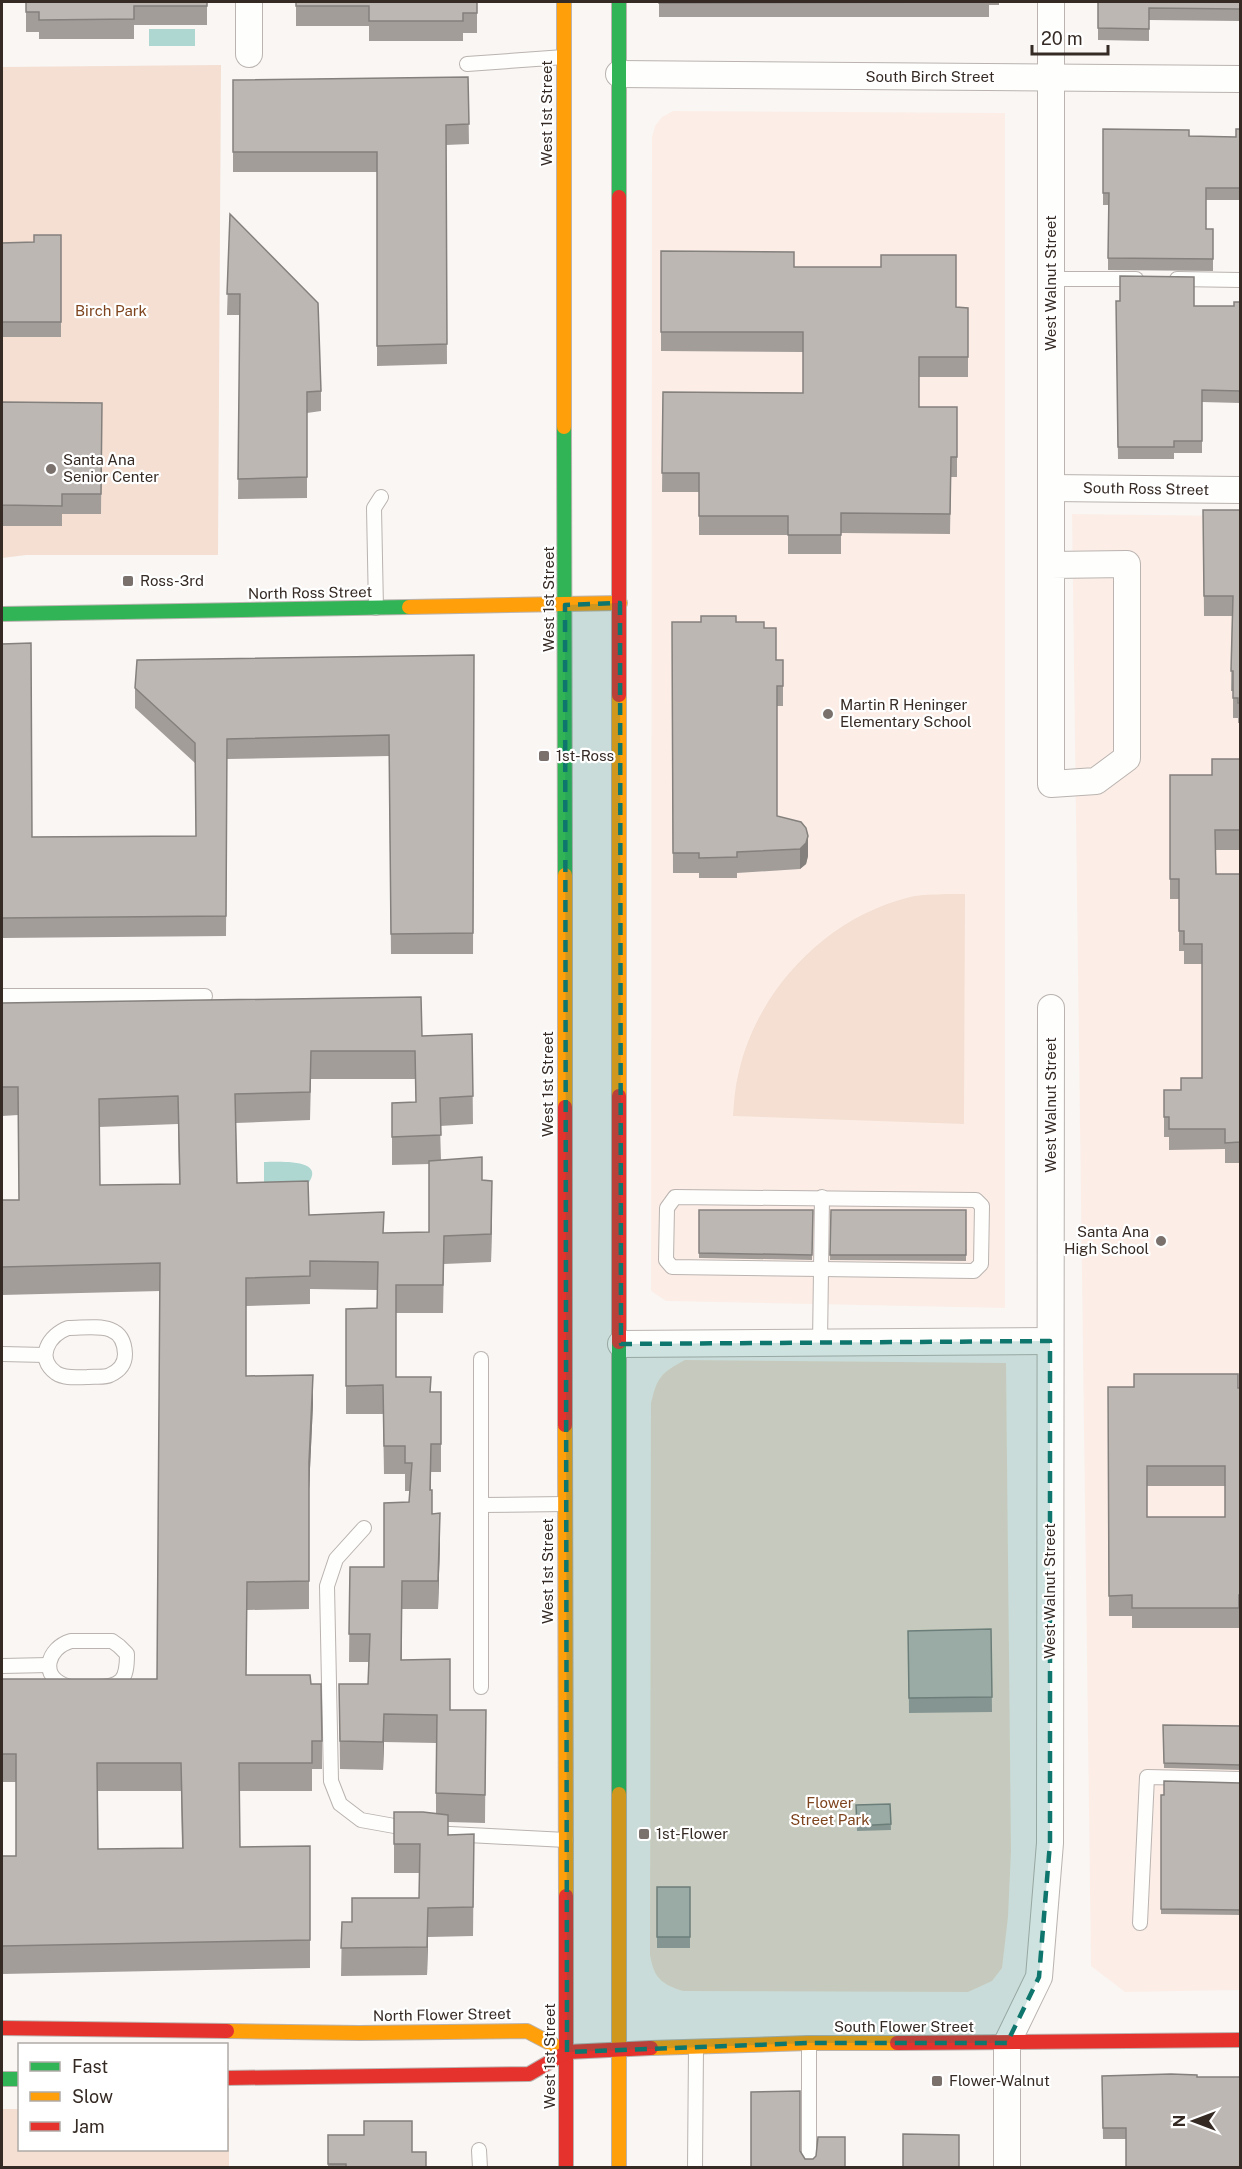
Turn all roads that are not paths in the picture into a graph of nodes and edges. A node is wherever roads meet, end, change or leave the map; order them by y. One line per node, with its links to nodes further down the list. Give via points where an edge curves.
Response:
1 (249, 2): 5 (street)
2 (564, 2): 6 (main road, West 1st Street)
3 (619, 2): 8 (main road)
4 (1051, 2): 9 (street, West Walnut Street)
5 (249, 54)
6 (564, 57): 7 (lane); 18 (main road, West 1st Street)
7 (467, 64)
8 (619, 74): 9 (street, South Birch Street); 17 (main road)
9 (1051, 77): 10 (street, South Birch Street); 11 (street, West Walnut Street)
10 (1240, 79)
11 (1051, 279): 12 (lane); 13 (street, West Walnut Street)
12 (1240, 280)
13 (1051, 488): 14 (street, South Ross Street); 16 (street, West Walnut Street)
14 (1240, 490)
15 (381, 497): 19 (lane, via 374,508)
16 (1051, 565): 16 (street, West Walnut Street, via 1051,784 1096,781 1127,758 1127,564)
17 (620, 603): 18 (main road, North Ross Street); 28 (main road)
18 (566, 605): 19 (main road, North Ross Street); 32 (main road, West 1st Street)
19 (376, 608): 20 (main road, North Ross Street)
20 (2, 614)
21 (2, 996): 22 (lane)
22 (205, 996)
23 (1051, 1008): 26 (street, West Walnut Street)
24 (822, 1197): 25 (lane); 25 (lane, via 675,1197 667,1208 666,1260 672,1267); 25 (lane, via 976,1200 982,1206 981,1264 974,1271)
25 (821, 1269): 27 (lane)
26 (1050, 1341): 27 (street); 44 (street, West Walnut Street, via 1050,1843 1039,1977)
27 (820, 1343): 28 (street)
28 (621, 1344): 46 (main road)
29 (2, 1354): 30 (lane)
30 (45, 1355): 30 (lane, via 57,1374 107,1376 119,1370 125,1359 125,1342 118,1332 106,1328 68,1328 48,1342)
31 (481, 1359): 33 (lane)
32 (565, 1504): 33 (lane); 39 (main road, West 1st Street)
33 (481, 1506): 37 (lane)
34 (364, 1528): 39 (lane, via 336,1559 327,1586 331,1781 340,1804 361,1820 439,1834)
35 (49, 1665): 35 (lane, via 52,1676 70,1687 110,1687 120,1683 126,1672 126,1654 112,1641 71,1641 52,1652); 36 (lane)
36 (2, 1666)
37 (481, 1687)
38 (1240, 1779): 40 (lane, via 1147,1777)
39 (566, 1840): 47 (main road, West 1st Street)
40 (1140, 1923)
41 (2, 2028): 47 (main road, North Flower Street, via 527,2031)
42 (1240, 2040): 44 (main road, South Flower Street)
43 (809, 2043): 44 (main road, South Flower Street); 45 (main road, South Flower Street); 56 (lane)
44 (1007, 2043): 57 (street, West Walnut Street)
45 (696, 2047): 46 (main road, South Flower Street); 55 (lane)
46 (619, 2049): 47 (main road, South Flower Street); 54 (main road)
47 (567, 2052): 48 (main road, via 529,2074); 53 (main road, West 1st Street)
48 (228, 2078)
49 (2, 2079): 50 (main road)
50 (18, 2079)
51 (479, 2150): 52 (lane)
52 (480, 2168)
53 (566, 2168)
54 (619, 2168)
55 (695, 2168)
56 (809, 2168)
57 (1007, 2168)

